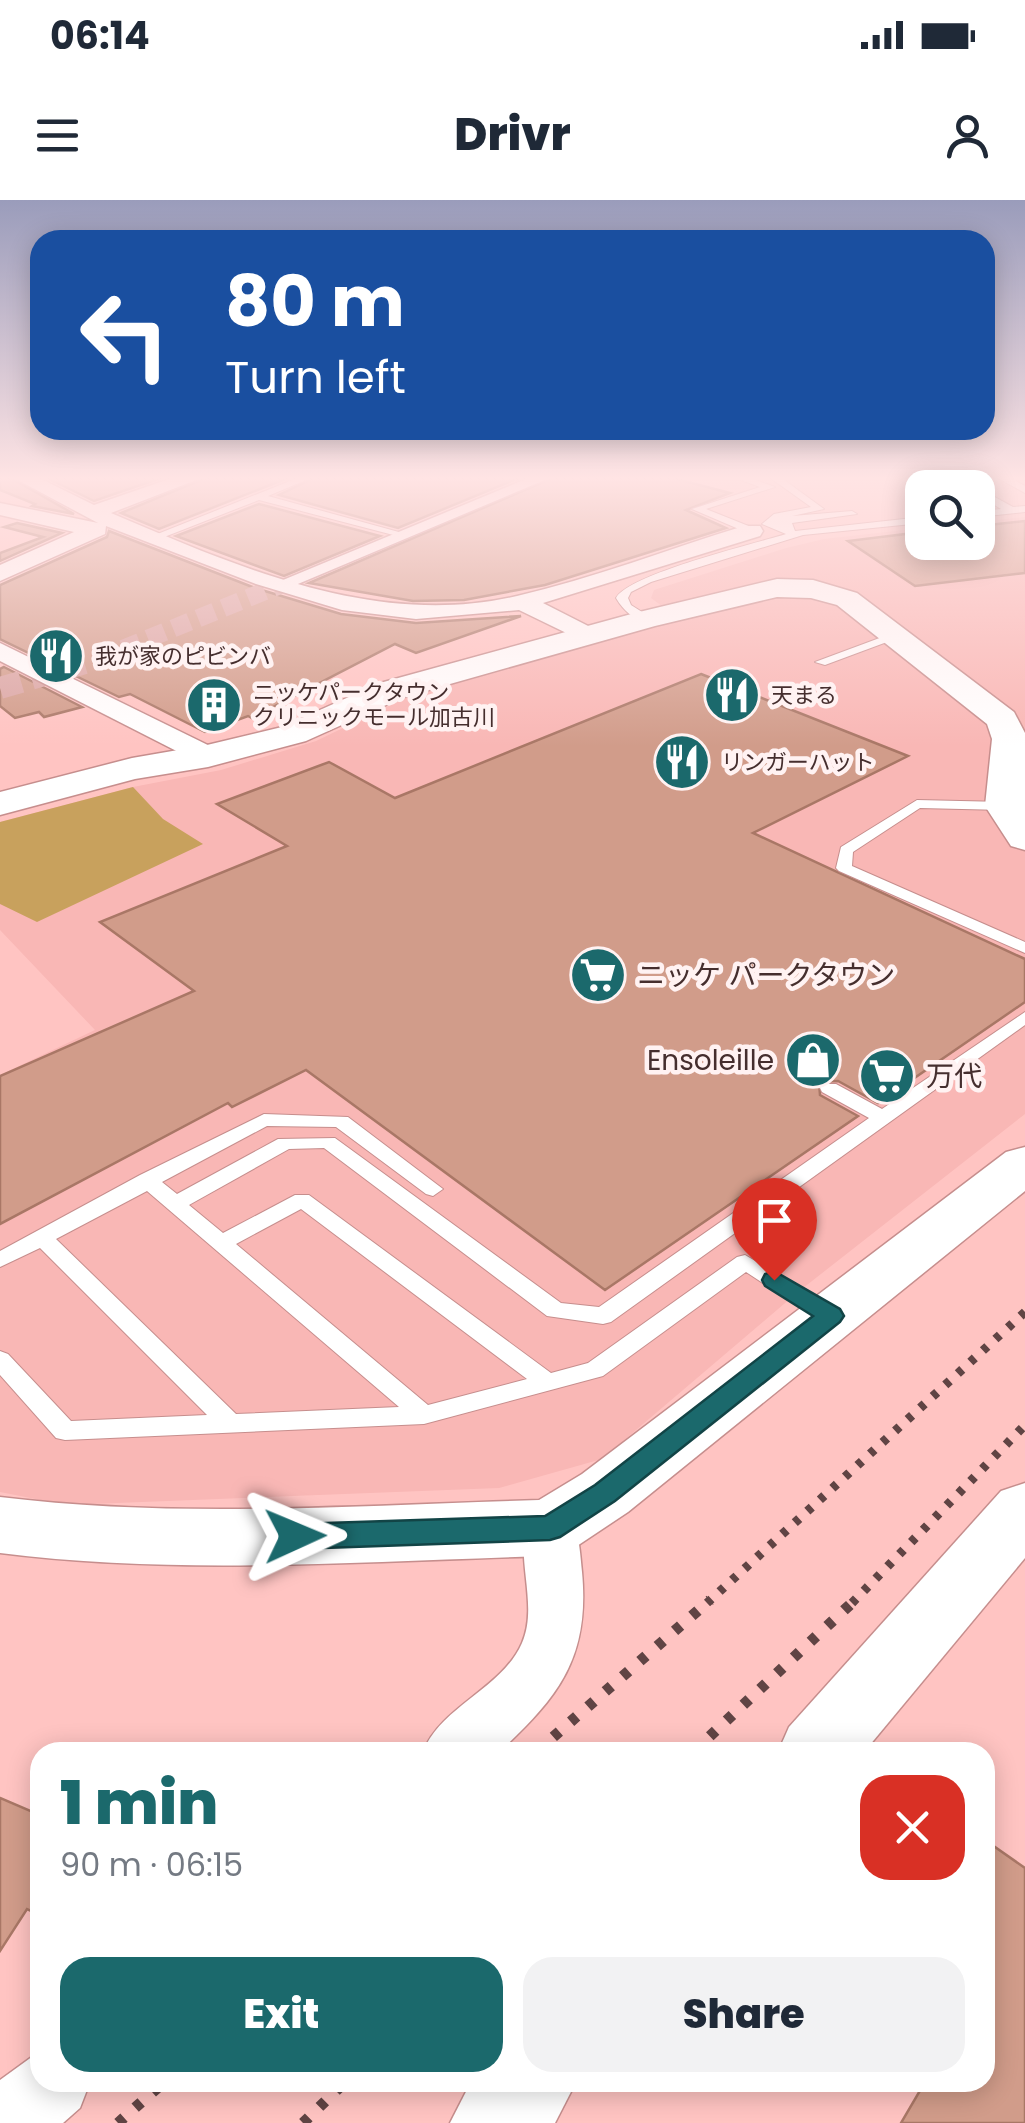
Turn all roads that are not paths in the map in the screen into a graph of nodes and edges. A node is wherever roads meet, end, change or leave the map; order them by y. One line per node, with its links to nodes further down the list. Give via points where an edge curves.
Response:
1 (228, 567): 5 (street)
2 (323, 567): 5 (street)
3 (636, 567): 6 (street)
4 (693, 567): 7 (lane, via 626,590 627,607)
5 (280, 585): 6 (street, via 400,612)
6 (522, 602): 8 (street)
7 (646, 619): 8 (street); 9 (street, via 750,592 813,589 847,600)
8 (589, 636): 13 (street, via 392,690 294,734)
9 (897, 636): 11 (lane); 12 (street)
10 (0, 651): 13 (street)
11 (820, 662)
12 (1016, 730): 15 (street)
13 (208, 756): 14 (street, via 132,768)
14 (0, 804)
15 (1004, 806): 16 (street); 17 (lane, via 917,804 846,850 844,868)
16 (1025, 838)
17 (1025, 948)
18 (1025, 1017): 20 (lane)
19 (829, 1088): 20 (lane)
20 (883, 1118): 24 (lane, via 603,1316 555,1310 328,1142 285,1143)
21 (1025, 1164): 28 (street)
22 (146, 1180): 23 (lane, via 264,1120 341,1120); 24 (lane); 25 (lane)
23 (433, 1189)
24 (175, 1204): 26 (lane)
25 (41, 1237): 27 (lane); 32 (lane)
26 (221, 1243): 30 (lane, via 302,1200); 31 (lane)
27 (0, 1260)
28 (831, 1316): 30 (lane, via 745,1262 595,1370); 35 (street, via 605,1493)
29 (0, 1360): 32 (lane, via 65,1431)
30 (547, 1382): 31 (lane)
31 (424, 1415): 32 (lane)
32 (231, 1424)
33 (1025, 1510): 37 (street)
34 (0, 1525): 35 (street, via 193,1538)
35 (550, 1528): 36 (street, via 551,1646 507,1707)
36 (466, 1742)
37 (825, 1742)
38 (43, 2092): 40 (street)
39 (522, 2092): 41 (street)
40 (7, 2123)
41 (496, 2123)

